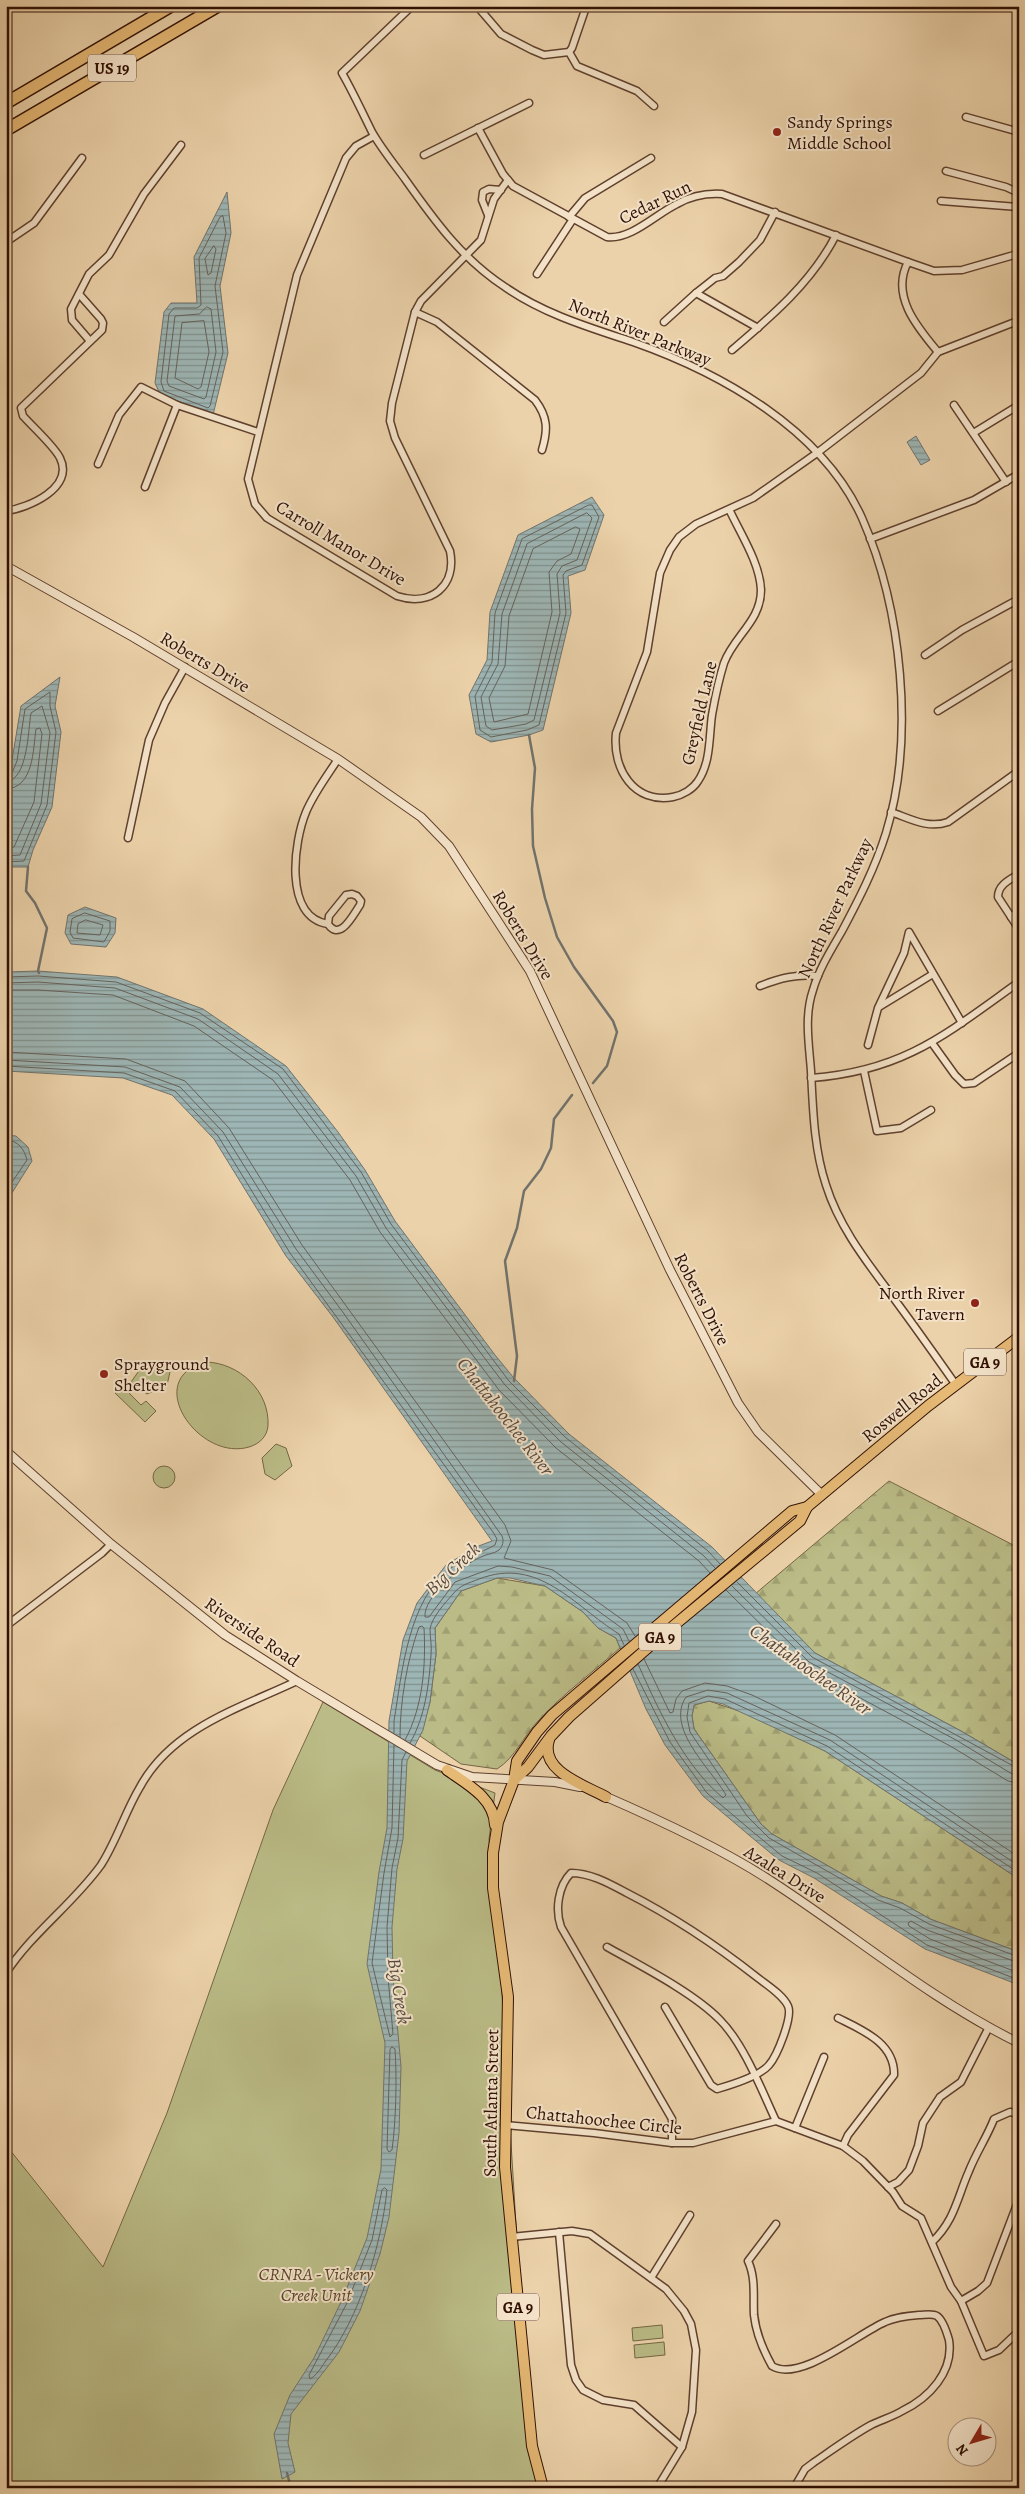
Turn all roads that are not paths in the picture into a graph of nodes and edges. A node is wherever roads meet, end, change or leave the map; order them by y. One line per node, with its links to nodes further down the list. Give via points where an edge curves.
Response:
1 (171, 6): 10 (highway, US 19)
2 (218, 6): 14 (highway, US 19)
3 (412, 6): 16 (street, North River Parkway, via 342,73)
4 (478, 6): 8 (street, via 501,34 532,50 544,55)
5 (584, 6): 8 (street)
6 (1019, 16): 7 (street)
7 (1019, 28)
8 (569, 52): 11 (street, via 577,66 636,92)
9 (529, 102): 13 (street)
10 (6, 103)
11 (654, 106)
12 (966, 117): 15 (street)
13 (478, 128): 18 (street); 22 (street, Cedar Run)
14 (6, 130)
15 (1019, 132)
16 (374, 136): 33 (street, North River Parkway, via 428,213); 48 (street, Carroll Manor Drive, via 356,146 346,158 297,275)
17 (181, 145): 37 (street, via 144,194 109,255 89,274)
18 (424, 156)
19 (82, 158): 31 (street, via 34,223)
20 (650, 158): 29 (street, via 585,198)
21 (946, 171): 24 (street)
22 (508, 180): 23 (street); 29 (street, Cedar Run, via 513,186)
23 (501, 190): 28 (street); 28 (street, via 483,192 482,200)
24 (1019, 193)
25 (941, 202): 26 (street)
26 (1019, 207)
27 (775, 212): 29 (street, Cedar Run, via 722,194 705,194 677,203 615,238 599,234); 30 (street, Cedar Run); 36 (street, via 760,240 739,262)
28 (488, 215): 33 (street, via 481,240)
29 (571, 218): 35 (street)
30 (836, 235): 34 (street, Cedar Run); 41 (street, via 823,261)
31 (6, 242)
32 (1019, 251): 34 (street, Cedar Run, via 962,270 934,271)
33 (466, 256): 38 (street, Carroll Manor Drive, via 429,291); 51 (street, North River Parkway, via 502,286 543,310 701,371 772,414)
34 (908, 262): 44 (street, via 903,290 906,306 916,325)
35 (537, 274)
36 (696, 293): 39 (street); 41 (street)
37 (79, 294): 42 (street, via 70,309 70,316); 42 (street, via 103,323 102,330)
38 (415, 312): 48 (street, Carroll Manor Drive, via 390,421 395,438 450,550 451,570 441,588 432,596 421,599 398,596 267,518 255,504 249,488 249,469); 50 (street, via 437,322 535,400 547,423)
39 (664, 322)
40 (1015, 322): 44 (street)
41 (758, 328): 43 (street)
42 (90, 341): 57 (street, via 22,408 24,416 60,458 62,473 56,487 32,505)
43 (732, 350)
44 (938, 352): 51 (street, Greyfield Lane, via 921,373)
45 (177, 405): 48 (street); 52 (street, via 141,387 119,416); 55 (street)
46 (954, 405): 49 (street)
47 (1019, 405): 49 (street)
48 (258, 432)
49 (975, 432): 54 (street)
50 (542, 450)
51 (818, 453): 56 (street, Greyfield Lane, via 753,498); 58 (street, North River Parkway, via 851,497)
52 (98, 464)
53 (1019, 474): 54 (street)
54 (1006, 482): 58 (street, via 974,500)
55 (146, 487)
56 (728, 509): 56 (street, Greyfield Lane, via 696,524 679,537 670,550 660,573 647,652 616,733 620,770 626,780 643,794 654,798 679,796 698,781 710,746 712,715 727,656 757,612 761,588 755,566)
57 (6, 510)
58 (870, 539): 67 (street, North River Parkway, via 888,600 898,665 901,717)
59 (6, 566): 63 (street, Roberts Drive)
60 (1019, 599): 61 (street, via 969,626)
61 (926, 655)
62 (1019, 661): 64 (street)
63 (185, 668): 65 (street, Roberts Drive); 68 (street, via 148,740)
64 (938, 711)
65 (338, 758): 72 (street, via 306,812 296,857 296,884 301,900 317,920); 89 (street, Roberts Drive, via 436,831 509,937 530,971 670,1270 738,1403 758,1432)
66 (1019, 771): 67 (street, via 948,822 937,826)
67 (891, 812): 75 (street, North River Parkway, via 876,862)
68 (128, 838)
69 (1019, 874): 71 (street, via 998,891 998,897)
70 (1019, 911): 71 (street)
71 (1011, 917): 73 (street)
72 (328, 924): 72 (street, via 329,916 346,895 357,896 360,905 343,928 334,930)
73 (1019, 929)
74 (933, 974): 78 (street); 78 (street, via 909,932 904,953); 79 (street)
75 (818, 976): 77 (street, via 800,974); 84 (street, North River Parkway, via 812,990 808,1023)
76 (1019, 982): 79 (street)
77 (760, 986)
78 (878, 1008): 81 (street)
79 (962, 1023): 80 (street)
80 (932, 1043): 82 (street, via 964,1084 974,1083); 83 (street, via 902,1058)
81 (868, 1045)
82 (1019, 1053)
83 (864, 1070): 84 (street); 85 (street, via 877,1131 901,1128)
84 (811, 1078): 87 (street, North River Parkway, via 817,1152 834,1205 868,1266)
85 (931, 1110)
86 (1019, 1337): 87 (main road, Roswell Road / GA 9)
87 (956, 1384): 89 (main road, Roswell Road / GA 9)
88 (6, 1451): 91 (street, Riverside Road)
89 (822, 1495): 90 (main road, Roswell Road / GA 9)
90 (807, 1507): 94 (main road, Roswell Road / GA 9, via 792,1511); 95 (main road, Roswell Road / GA 9, via 800,1521)
91 (111, 1544): 92 (street); 93 (street, Riverside Road, via 219,1630)
92 (6, 1626)
93 (297, 1681): 97 (street, Riverside Road); 102 (street, via 196,1728 174,1744 140,1787 100,1865)
94 (566, 1703): 98 (main road, South Atlanta Street / GA 9, via 528,1744 517,1761)
95 (569, 1717): 96 (main road, South Atlanta Street / GA 9)
96 (551, 1736): 98 (main road, South Atlanta Street / GA 9); 99 (main road, via 547,1753 553,1765)
97 (447, 1770): 98 (street, Riverside Road, via 472,1777); 100 (main road, via 488,1803 494,1815)
98 (514, 1780): 99 (street, Azalea Drive, via 568,1784); 100 (main road, South Atlanta Street / GA 9)
99 (606, 1797): 105 (street, Azalea Drive, via 766,1878)
100 (495, 1836): 111 (main road, South Atlanta Street / GA 9, via 493,1888 508,1997)
101 (607, 1947): 108 (street, via 649,1971 720,2020)
102 (6, 1974)
103 (665, 2007): 108 (street, via 711,2085 718,2089)
104 (838, 2018): 114 (street, via 872,2035 894,2065 894,2075)
105 (989, 2028): 106 (street, Azalea Drive); 115 (street, via 961,2082 940,2097 923,2123 909,2170)
106 (1019, 2043)
107 (824, 2057): 112 (street)
108 (755, 2074): 110 (street); 113 (street, via 768,2066 789,2022 788,2004 714,1944 663,1913 614,1886 582,1873 571,1873 560,1896 558,1914 561,1927 672,2119)
109 (1019, 2114): 121 (street, via 1010,2112 994,2119 969,2170 953,2215)
110 (776, 2121): 112 (street); 113 (street, Chattahoochee Circle, via 693,2143)
111 (504, 2125): 113 (street, Chattahoochee Circle); 120 (main road, South Atlanta Street / GA 9)
112 (795, 2128): 114 (street)
113 (672, 2143)
114 (843, 2146): 115 (street)
115 (888, 2187): 121 (street, via 902,2206 921,2218)
116 (1019, 2199): 123 (street, via 987,2283)
117 (690, 2215): 122 (street)
118 (776, 2224): 128 (street, via 748,2261 753,2276 756,2331 772,2366 786,2371 811,2363 874,2327 903,2317 938,2316 950,2347 943,2375 929,2392 911,2407 871,2425 813,2463)
119 (559, 2232): 120 (street); 122 (street, via 590,2234); 125 (street, via 571,2365 576,2380 594,2397 634,2405)
120 (511, 2237): 126 (main road, South Atlanta Street / GA 9, via 532,2446)
121 (932, 2242): 123 (street, via 951,2287)
122 (651, 2278): 125 (street, via 666,2288 680,2305 691,2324 694,2338 695,2394)
123 (961, 2301): 124 (street, via 984,2356 999,2350)
124 (1019, 2331)
125 (682, 2447): 127 (street)
126 (543, 2488)
127 (657, 2488)
128 (794, 2488)

